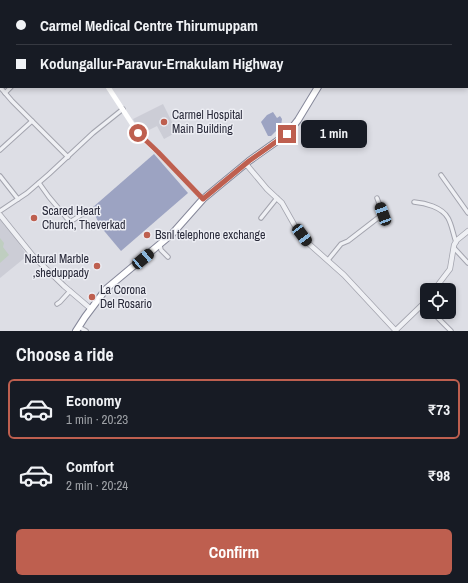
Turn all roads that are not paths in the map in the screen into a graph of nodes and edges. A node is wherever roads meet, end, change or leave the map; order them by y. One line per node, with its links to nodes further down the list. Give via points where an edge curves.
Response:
1 (1, 88): 5 (street)
2 (10, 88): 5 (street)
3 (109, 88): 6 (main road)
4 (317, 88): 10 (highway, via 287,134)
5 (5, 93): 7 (street)
6 (123, 109): 9 (street); 17 (main road, via 138,133)
7 (32, 121): 8 (street); 9 (street)
8 (0, 150)
9 (68, 157): 13 (street)
10 (246, 164): 14 (street); 17 (highway)
11 (441, 175): 21 (street)
12 (0, 176): 16 (street)
13 (39, 182): 16 (street); 20 (street, via 70,222)
14 (278, 198): 23 (street); 29 (street, via 308,243)
15 (377, 198): 29 (street, via 383,214 342,244)
16 (18, 199): 19 (street)
17 (203, 199): 26 (highway)
18 (414, 202): 25 (street, via 422,202 445,213)
19 (0, 211)
20 (84, 213)
21 (468, 214)
22 (0, 215): 32 (street, via 33,256)
23 (261, 218)
24 (468, 231): 25 (street)
25 (456, 242): 27 (street)
26 (160, 244): 28 (street, via 161,250); 35 (highway, via 106,289)
27 (454, 248): 30 (street); 31 (street, via 450,269)
28 (168, 257)
29 (328, 260): 38 (street)
30 (468, 263)
31 (439, 283)
32 (70, 291): 33 (street); 35 (street)
33 (57, 304)
34 (420, 308): 38 (street)
35 (91, 309): 37 (highway)
36 (439, 319): 40 (street)
37 (77, 329): 39 (street)
38 (396, 330)
39 (86, 331)
40 (451, 331)

